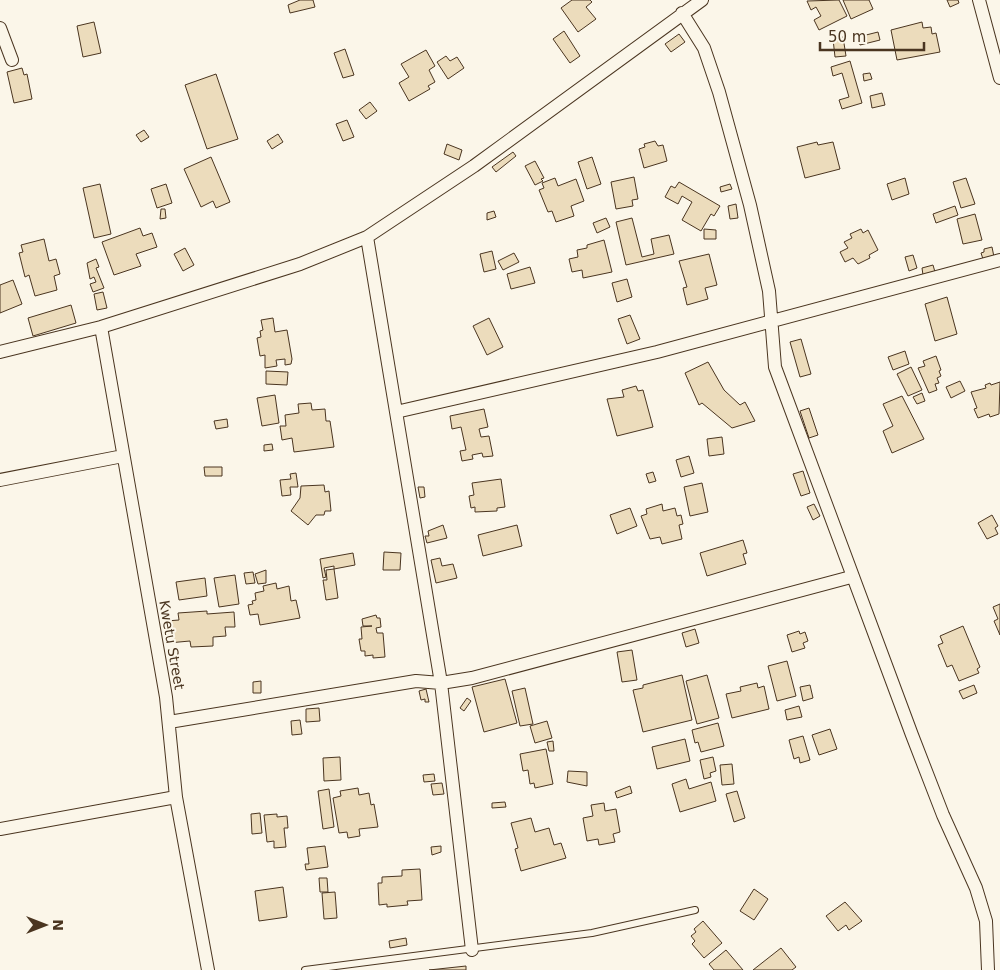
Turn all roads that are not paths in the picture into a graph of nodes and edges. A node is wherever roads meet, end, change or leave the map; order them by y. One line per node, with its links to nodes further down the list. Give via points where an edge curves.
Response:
1 (702, 0): 3 (street)
2 (980, 0): 6 (street)
3 (682, 13): 7 (street, via 474,166); 9 (street, via 704,48 719,92 750,205 769,291)
4 (0, 28): 5 (street)
5 (12, 60)
6 (1000, 78)
7 (367, 237): 10 (street, via 300,264); 12 (street)
8 (1000, 260): 9 (street)
9 (771, 321): 12 (street, via 657,352); 15 (street, via 775,367)
10 (101, 327): 11 (street); 13 (street, Kwetu Street)
11 (0, 352)
12 (396, 412): 16 (street)
13 (123, 456): 14 (street); 17 (street, Kwetu Street)
14 (0, 480)
15 (851, 577): 16 (street, via 472,678); 24 (street, via 943,815 976,888 986,921)
16 (441, 683): 17 (street, via 416,681); 21 (street)
17 (169, 722): 18 (street, Kwetu Street)
18 (176, 797): 19 (street); 22 (street, Kwetu Street)
19 (0, 829)
20 (695, 910): 21 (lane, via 592,932)
21 (472, 950): 23 (lane)
22 (208, 970)
23 (304, 970)
24 (988, 970)

